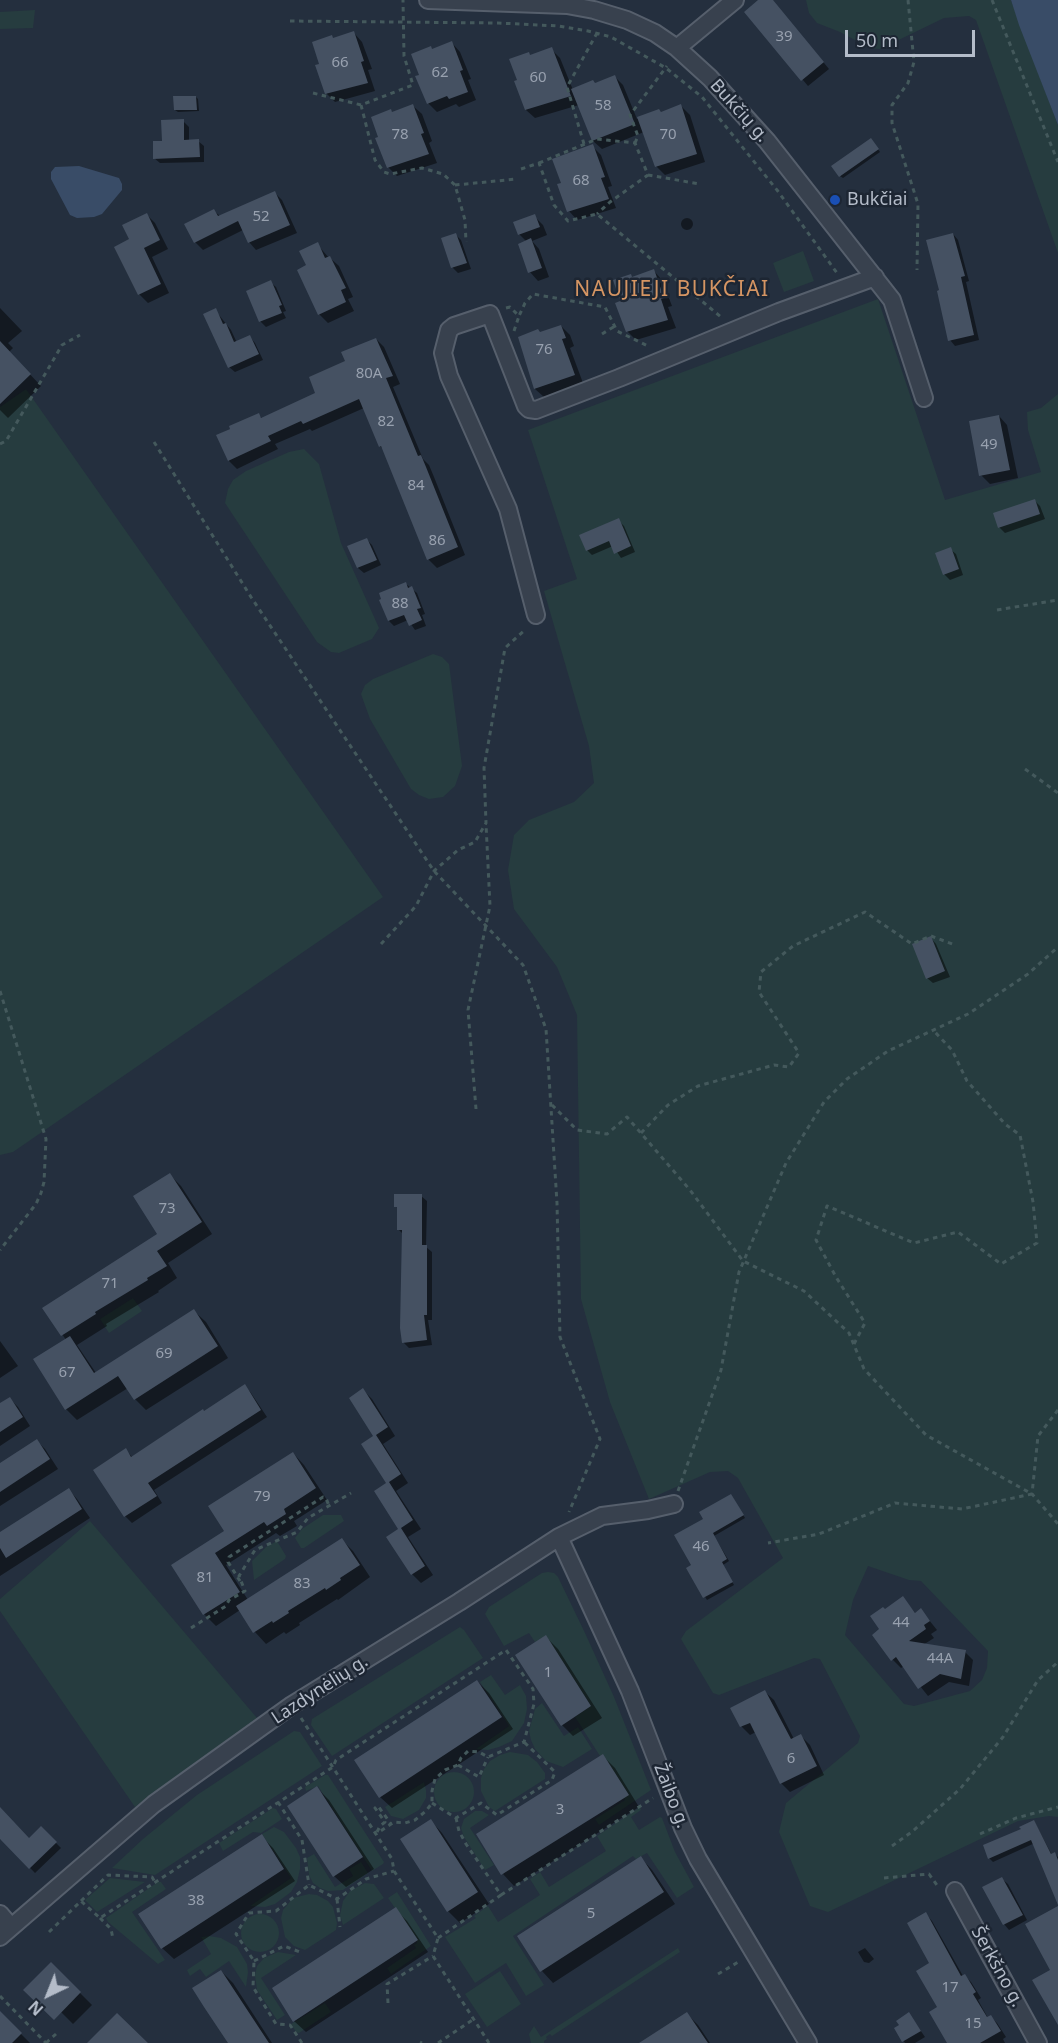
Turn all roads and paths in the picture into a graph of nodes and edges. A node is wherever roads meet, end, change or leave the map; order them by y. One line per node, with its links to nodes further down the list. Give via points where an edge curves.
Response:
1 (403, 0): 8 (path)
2 (428, 0): 6 (street, Bukčių g.)
3 (735, 0): 10 (street)
4 (908, 0): 25 (path, via 914,62 908,83 892,105 892,123 918,204)
5 (992, 0): 16 (path)
6 (594, 5): 10 (street, Bukčių g., via 655,33)
7 (290, 21): 8 (path)
8 (402, 22): 9 (path, via 559,26); 13 (path, via 404,56 413,85)
9 (597, 33): 11 (path, via 612,37); 15 (path, via 567,87)
10 (677, 48): 11 (path); 26 (street, Bukčių g., via 767,141)
11 (666, 68): 14 (path, via 630,115 638,136); 27 (path, via 702,97 777,190)
12 (313, 93): 13 (path)
13 (360, 105): 22 (path, via 375,160 384,172 422,168 443,174)
14 (635, 143): 15 (path, via 597,139); 19 (path)
15 (584, 144): 17 (path)
16 (1058, 162)
17 (539, 163): 18 (path); 23 (path, via 554,205 568,220)
18 (521, 169)
19 (648, 176): 21 (path); 23 (path)
20 (517, 179): 22 (path)
21 (700, 184)
22 (455, 185): 24 (path, via 465,220)
23 (597, 214): 30 (path)
24 (466, 242)
25 (917, 270)
26 (875, 277): 27 (street); 34 (street, Bukčių g., via 892,300)
27 (847, 287): 30 (street)
28 (490, 314): 29 (path, via 510,307 519,316 533,294 605,307); 33 (street, via 529,409 536,410); 39 (street, via 449,330 443,353 449,376 508,509)
29 (615, 326): 31 (path); 33 (path, via 617,331)
30 (736, 329): 33 (street)
31 (602, 334)
32 (80, 335): 36 (path, via 62,345 6,441)
33 (670, 357)
34 (924, 398)
35 (154, 442): 43 (path, via 251,597)
36 (0, 444)
37 (1058, 600): 38 (path)
38 (997, 610)
39 (536, 615): 42 (path, via 528,628 505,648 484,768)
40 (1025, 769): 41 (path)
41 (1058, 793)
42 (486, 822): 43 (path, via 475,842 458,850); 44 (path, via 490,906)
43 (434, 871): 44 (path); 45 (path, via 416,906)
44 (486, 927): 50 (path, via 523,965 546,1029); 51 (path, via 468,1010)
45 (381, 944)
46 (955, 945): 52 (path, via 931,936 912,944 865,912 793,946 761,972 759,992 799,1053 789,1067 774,1065 699,1086 668,1104)
47 (1058, 947): 49 (path, via 1028,974)
48 (0, 991): 53 (path, via 46,1139 41,1192)
49 (933, 1030): 54 (path, via 888,1051 847,1079 824,1102 786,1163); 55 (path, via 952,1050 967,1082 1020,1136 1038,1243 1001,1264 958,1232 914,1243 827,1206 816,1239 865,1323)
50 (551, 1104): 52 (path, via 577,1130 608,1134 627,1117); 62 (path, via 560,1337 600,1439)
51 (477, 1109)
52 (641, 1132): 54 (path)
53 (0, 1250)
54 (743, 1261): 55 (path, via 804,1291 849,1333); 59 (path, via 721,1370)
55 (854, 1344): 58 (path, via 864,1369 926,1435)
56 (1058, 1410): 58 (path, via 1038,1436)
57 (351, 1493): 60 (path)
58 (1032, 1494): 61 (path); 63 (path, via 962,1509 895,1503 819,1534)
59 (674, 1504): 62 (street, Lazdynėlių g., via 602,1516)
60 (329, 1506): 64 (path, via 308,1518 297,1532 255,1550); 64 (path, via 325,1497 318,1499 229,1557)
61 (1058, 1524)
62 (559, 1537): 67 (street, Lazdynėlių g.); 72 (street, Žaibo g., via 630,1691)
63 (768, 1543)
64 (240, 1581): 65 (path, via 245,1591)
65 (191, 1628)
66 (1058, 1662): 80 (path, via 1038,1680 1003,1737 960,1789)
67 (292, 1705): 71 (path); 90 (street, Lazdynėlių g., via 154,1804)
68 (524, 1742): 69 (path); 71 (path, via 534,1704 533,1689 506,1650 336,1760); 76 (path, via 555,1772 552,1780 497,1815 482,1803)
69 (488, 1757): 70 (path, via 468,1751); 70 (path, via 479,1776)
70 (458, 1765): 74 (path, via 435,1779)
71 (333, 1767): 73 (path); 78 (path)
72 (669, 1791): 86 (path); 108 (street, Žaibo g., via 699,1859)
73 (278, 1802): 83 (path); 84 (path, via 302,1840)
74 (432, 1803): 76 (path); 77 (path, via 415,1820)
75 (1058, 1807): 79 (path, via 1016,1818)
76 (456, 1818): 86 (path, via 466,1844)
77 (391, 1824): 78 (path); 78 (path, via 378,1806 375,1808 385,1822)
78 (376, 1834): 81 (path, via 392,1859)
79 (980, 1834)
80 (892, 1846)
81 (394, 1870): 87 (path, via 366,1879); 93 (path)
82 (884, 1878): 85 (path, via 929,1874 943,1894)
83 (155, 1882): 88 (path, via 152,1877 108,1875); 89 (path)
84 (309, 1886): 87 (path); 97 (path, via 276,1911 249,1912 236,1934)
85 (956, 1892): 109 (street, Šerkšno g.)
86 (501, 1895): 93 (path)
87 (337, 1899): 91 (path)
88 (81, 1901): 89 (path); 92 (path)
89 (100, 1918): 94 (path, via 111,1929)
90 (4, 1926)
91 (340, 1926)
92 (49, 1932)
93 (438, 1938): 96 (path)
94 (113, 1939)
95 (300, 1952): 97 (path, via 284,1946)
96 (433, 1956): 101 (path, via 387,1984); 102 (path)
97 (254, 1961): 105 (path, via 253,1987 276,2024 290,2025)
98 (736, 1963): 99 (path)
99 (718, 1974)
100 (0, 1996): 104 (path)
101 (388, 2003)
102 (474, 2019): 106 (path); 107 (path)
103 (56, 2034): 104 (path)
104 (46, 2043)
105 (302, 2043)
106 (438, 2043)
107 (489, 2043)
108 (808, 2043)
109 (1038, 2043)

